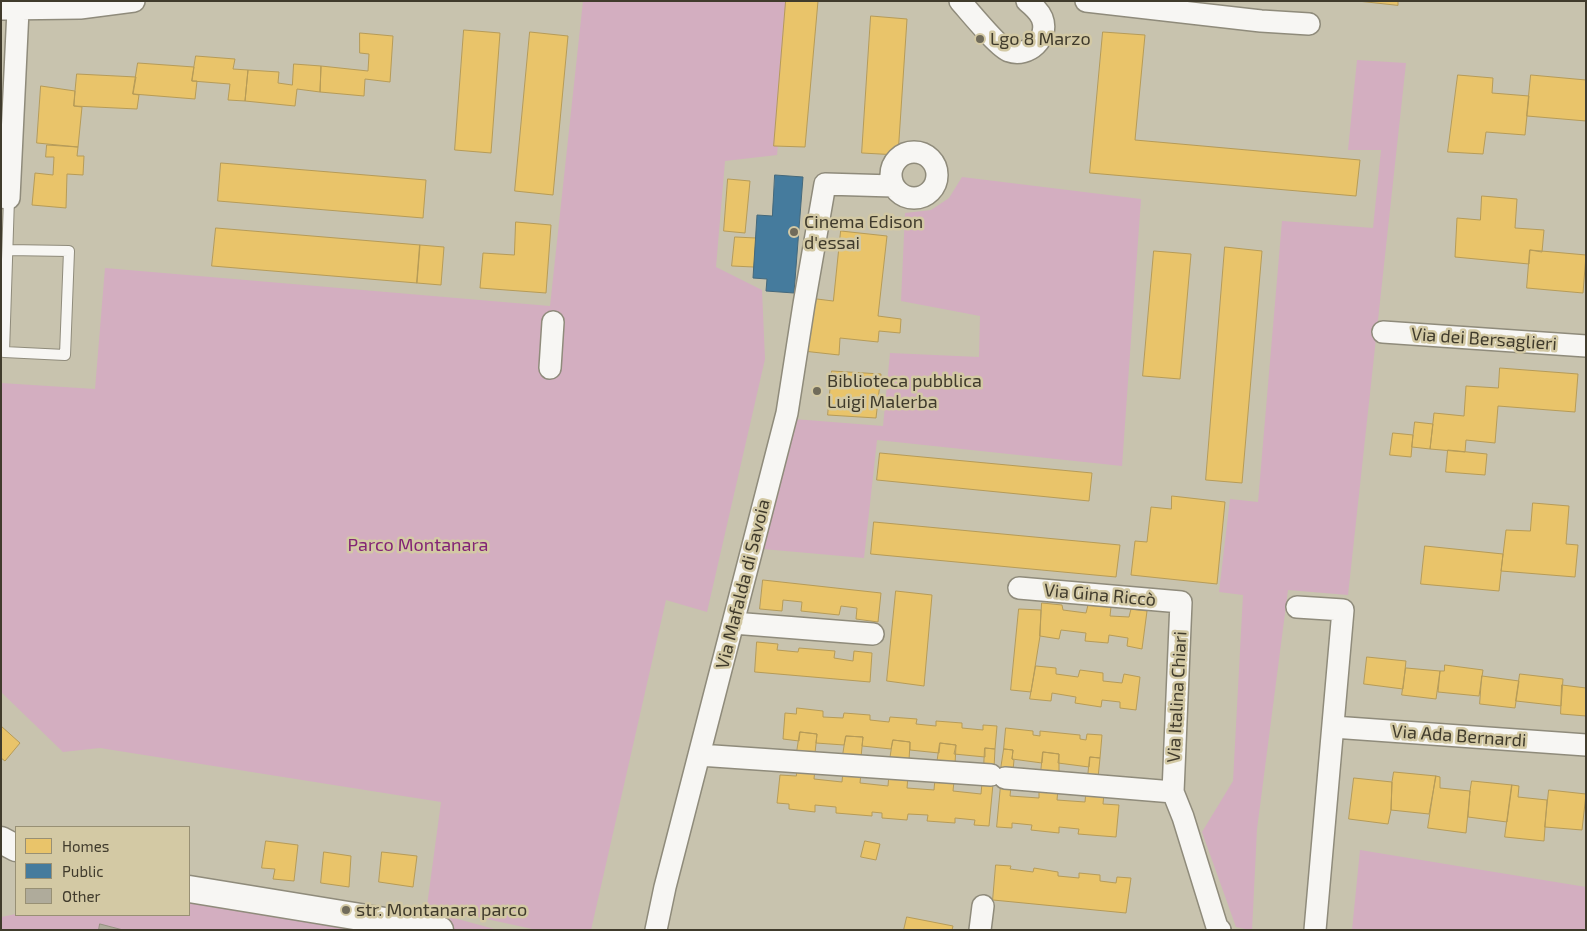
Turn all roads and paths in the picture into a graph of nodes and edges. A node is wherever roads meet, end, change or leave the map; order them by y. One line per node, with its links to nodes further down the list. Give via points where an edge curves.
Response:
1 (134, 1): 6 (street, via 80,8)
2 (960, 1): 3 (street, via 999,44 1008,51 1018,52 1037,46 1043,34 1043,19)
3 (1027, 1)
4 (1086, 1): 5 (street)
5 (1132, 4): 7 (street)
6 (10, 10): 9 (street)
7 (1309, 24)
8 (893, 186): 18 (street, Via Mafalda di Savoia, via 825,184 787,413)
9 (5, 198): 10 (lane, via 4,352 65,355 69,251)
10 (8, 250)
11 (553, 322): 14 (street)
12 (1383, 332): 13 (street, Via dei Bersaglieri)
13 (1586, 346)
14 (550, 368)
15 (1019, 588): 16 (street, Via Gina Riccò)
16 (1181, 602): 23 (street, Via Italina Chiari)
17 (1297, 607): 20 (street, via 1343,610)
18 (733, 623): 19 (street); 22 (street, Via Mafalda di Savoia)
19 (873, 634)
20 (1332, 727): 21 (street, Via Ada Bernardi); 32 (street)
21 (1586, 745)
22 (699, 755): 23 (street); 29 (street, Via Mafalda di Savoia)
23 (1173, 792): 31 (street, Via Italina Chiari)
24 (1, 840): 25 (street)
25 (15, 847)
26 (190, 889): 28 (street)
27 (983, 906): 30 (street)
28 (440, 930)
29 (656, 930)
30 (980, 930)
31 (1220, 930)
32 (1315, 930)

